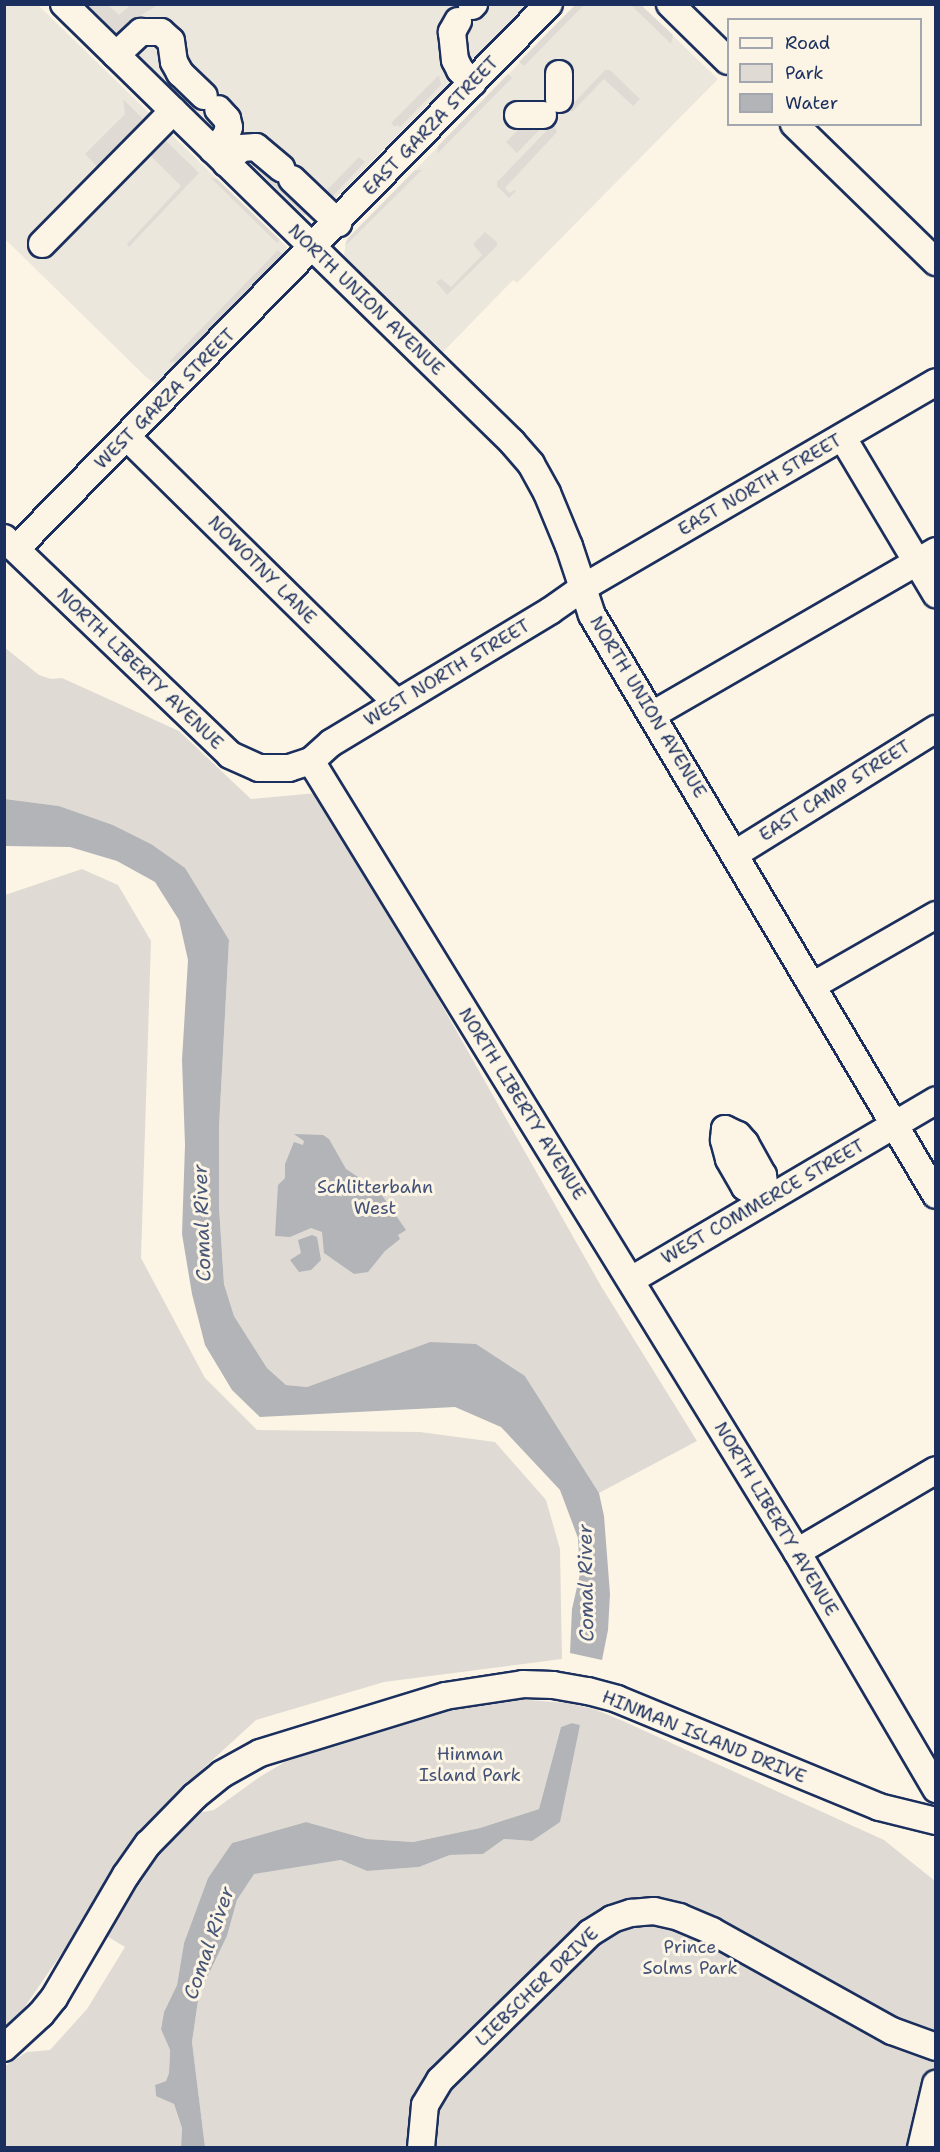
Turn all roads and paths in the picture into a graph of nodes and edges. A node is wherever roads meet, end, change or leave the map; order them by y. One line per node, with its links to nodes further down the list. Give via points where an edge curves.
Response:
1 (64, 4): 5 (street, NORTH UNION AVENUE)
2 (549, 4): 7 (street, EAST GARZA STREET)
3 (670, 4): 6 (street)
4 (468, 10): 7 (street, via 453,26 452,35 458,68)
5 (116, 55): 8 (street, NORTH UNION AVENUE); 10 (street, via 141,32 161,32 171,40 180,73 227,120 229,127)
6 (727, 59)
7 (473, 83): 11 (street, EAST GARZA STREET)
8 (173, 111): 10 (street, NORTH UNION AVENUE); 12 (street)
9 (796, 126): 14 (street)
10 (220, 157): 11 (street, via 241,148 256,147); 13 (street, NORTH UNION AVENUE)
11 (338, 223): 13 (street, EAST GARZA STREET)
12 (42, 244)
13 (313, 248): 16 (street, WEST GARZA STREET); 20 (street, NORTH UNION AVENUE, via 531,464 547,493)
14 (936, 262)
15 (936, 382): 17 (street, EAST NORTH STREET)
16 (127, 437): 18 (street, WEST GARZA STREET); 22 (street, NOWOTNY LANE)
17 (843, 438): 19 (street); 20 (street, EAST NORTH STREET)
18 (10, 544): 25 (street, NORTH LIBERTY AVENUE, via 230,755 269,769)
19 (926, 557): 21 (street); 23 (street)
20 (584, 587): 22 (street, WEST NORTH STREET); 23 (street, NORTH UNION AVENUE, via 592,615)
21 (936, 594)
22 (397, 703): 25 (street, WEST NORTH STREET, via 331,742)
23 (652, 716): 26 (street, NORTH UNION AVENUE)
24 (936, 729): 26 (street, EAST CAMP STREET)
25 (311, 761): 32 (street, NORTH LIBERTY AVENUE)
26 (735, 854): 28 (street, NORTH UNION AVENUE)
27 (936, 915): 28 (street)
28 (812, 986): 30 (street, NORTH UNION AVENUE)
29 (936, 1100): 30 (street, WEST COMMERCE STREET)
30 (894, 1125): 31 (street, NORTH UNION AVENUE); 32 (street, WEST COMMERCE STREET)
31 (936, 1195)
32 (631, 1280): 34 (street, NORTH LIBERTY AVENUE)
33 (936, 1470): 34 (street)
34 (797, 1552): 35 (street, NORTH LIBERTY AVENUE)
35 (936, 1789)
36 (936, 1821): 38 (street, HINMAN ISLAND DRIVE, via 879,1807 617,1699 588,1691 523,1684 445,1696 260,1753 222,1774 147,1844 54,1998)
37 (936, 2047): 40 (street, LIEBSCHER DRIVE, via 892,2031 711,1931 654,1911 632,1913 612,1919 590,1933 440,2080 425,2104)
38 (4, 2048)
39 (936, 2084): 41 (street)
40 (420, 2148)
41 (921, 2148)

